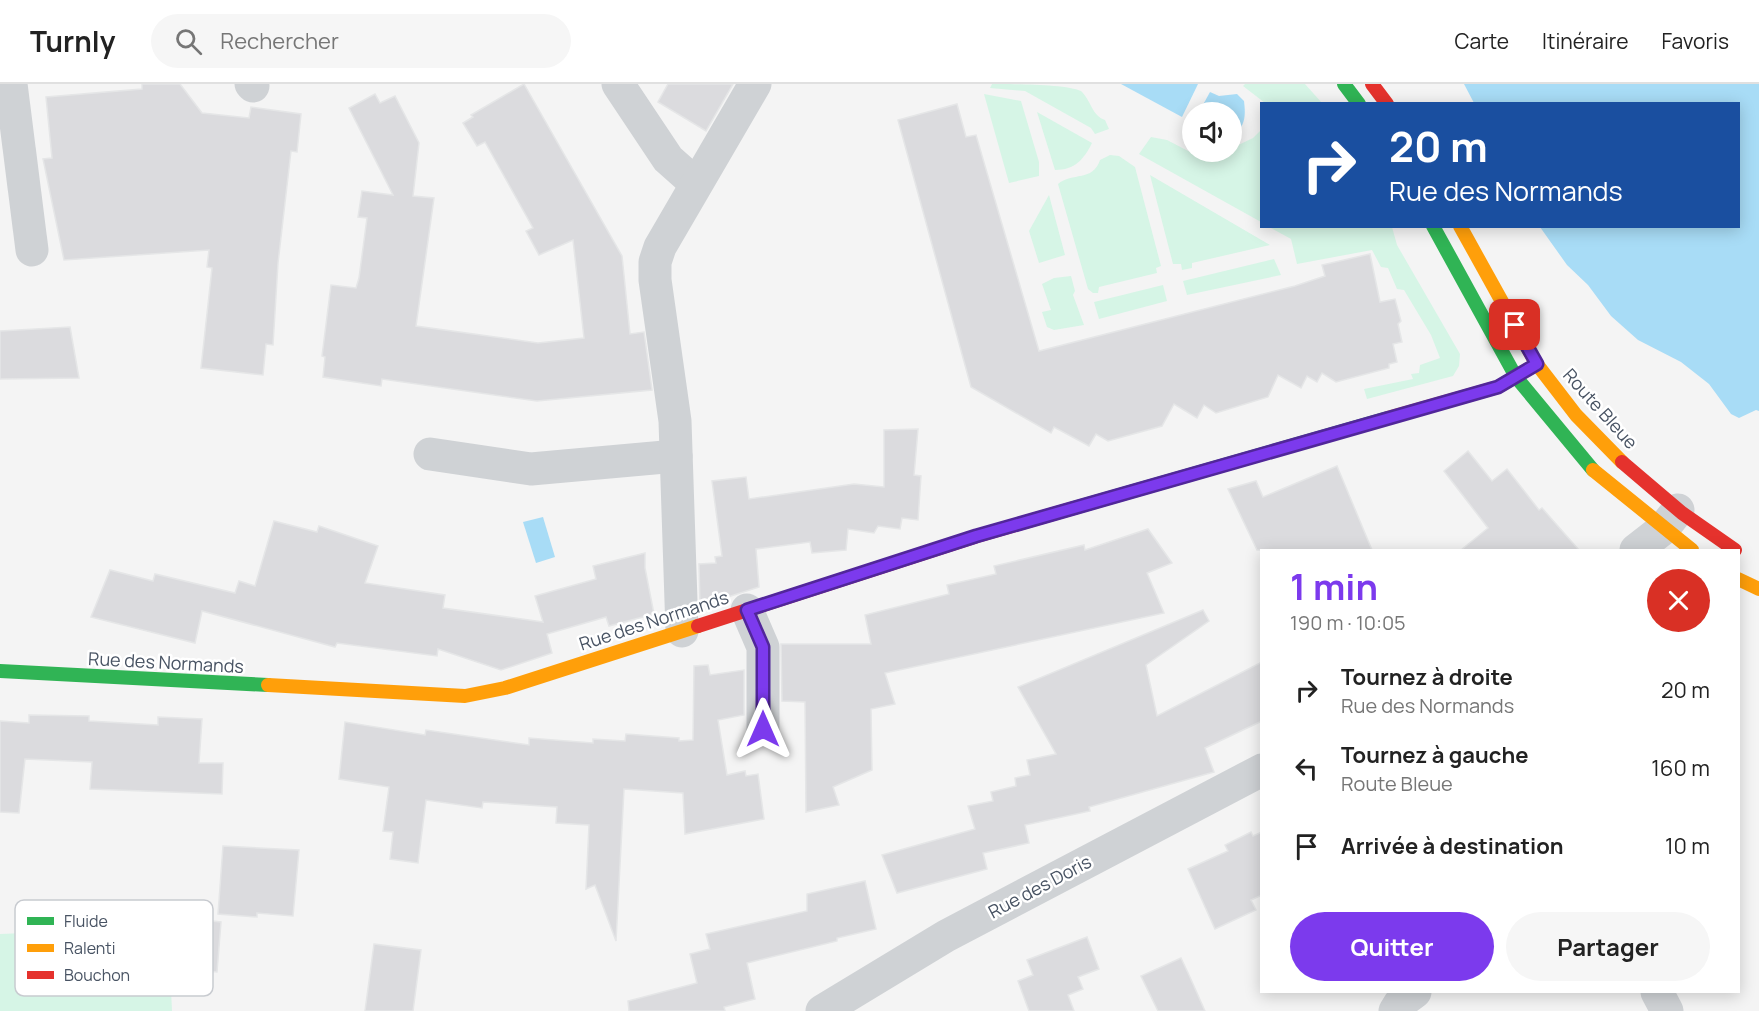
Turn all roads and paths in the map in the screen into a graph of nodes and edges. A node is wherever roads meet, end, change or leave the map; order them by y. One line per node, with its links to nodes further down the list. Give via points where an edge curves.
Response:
1 (11, 84): 11 (street)
2 (618, 84): 8 (street, via 668,159)
3 (755, 84): 8 (street)
4 (1344, 84): 6 (street)
5 (1372, 84): 7 (street)
6 (1358, 102)
7 (1386, 102)
8 (695, 183): 15 (street, via 655,262 675,421)
9 (1434, 228): 13 (street, Route Bleue)
10 (1461, 228): 12 (street, Route Bleue)
11 (32, 250)
12 (1537, 364): 13 (street, Rue des Normands); 16 (street, Route Bleue)
13 (1516, 377): 16 (street, Route Bleue, via 1587,465); 22 (street, Rue des Normands, via 1498,387 976,536)
14 (430, 454): 15 (street, via 531,469)
15 (675, 456): 23 (street)
16 (1670, 519): 17 (street); 18 (street, Route Bleue); 19 (street, Route Bleue)
17 (1637, 549)
18 (1691, 549)
19 (1732, 549)
20 (1740, 580): 21 (street)
21 (1759, 589)
22 (747, 610): 23 (street, Rue des Normands); 25 (street, via 763,647)
23 (682, 631): 24 (street, Rue des Normands, via 505,688 465,696)
24 (0, 671)
25 (763, 729)
26 (1260, 771): 29 (street, Rue des Doris, via 946,936)
27 (1414, 993): 30 (street)
28 (1657, 993): 31 (street)
29 (822, 1011)
30 (1395, 1011)
31 (1666, 1011)

